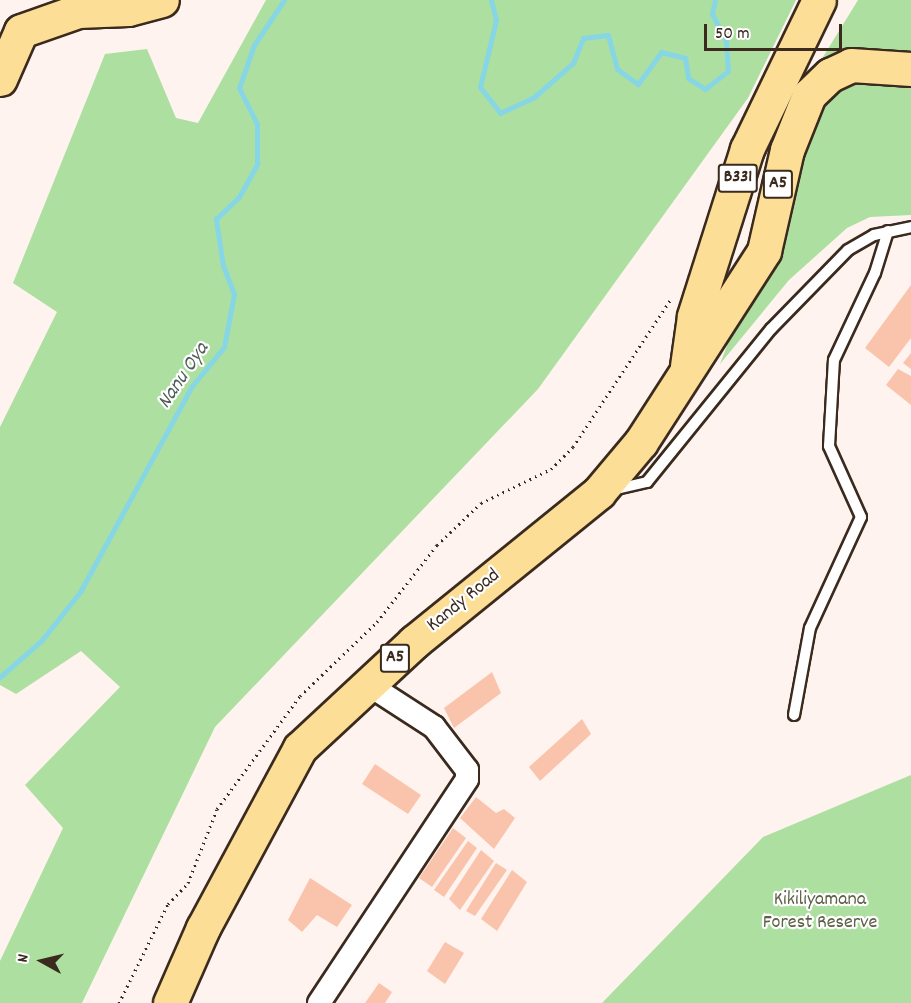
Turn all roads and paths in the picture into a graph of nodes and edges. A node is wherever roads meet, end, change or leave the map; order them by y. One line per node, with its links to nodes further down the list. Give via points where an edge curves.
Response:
1 (162, 0): 4 (main road, via 128,9 78,10 21,31)
2 (819, 0): 8 (main road, B331, via 747,149 694,316)
3 (911, 69): 8 (main road, A5, via 851,65 830,75 809,95 787,150 764,251 709,342)
4 (0, 79)
5 (911, 227): 6 (lane)
6 (888, 231): 10 (lane, via 848,250 771,329 647,482); 12 (lane, via 875,273 834,360 829,446 861,517 810,628)
7 (675, 294): 9 (path)
8 (687, 366): 10 (main road, Kandy Road / A5, via 641,442)
9 (603, 400)
10 (599, 492): 11 (main road, Kandy Road / A5)
11 (366, 683): 13 (main road, Kandy Road / A5, via 288,764); 14 (street, via 434,727 467,770 467,778)
12 (794, 715)
13 (170, 1003)
14 (319, 1003)

